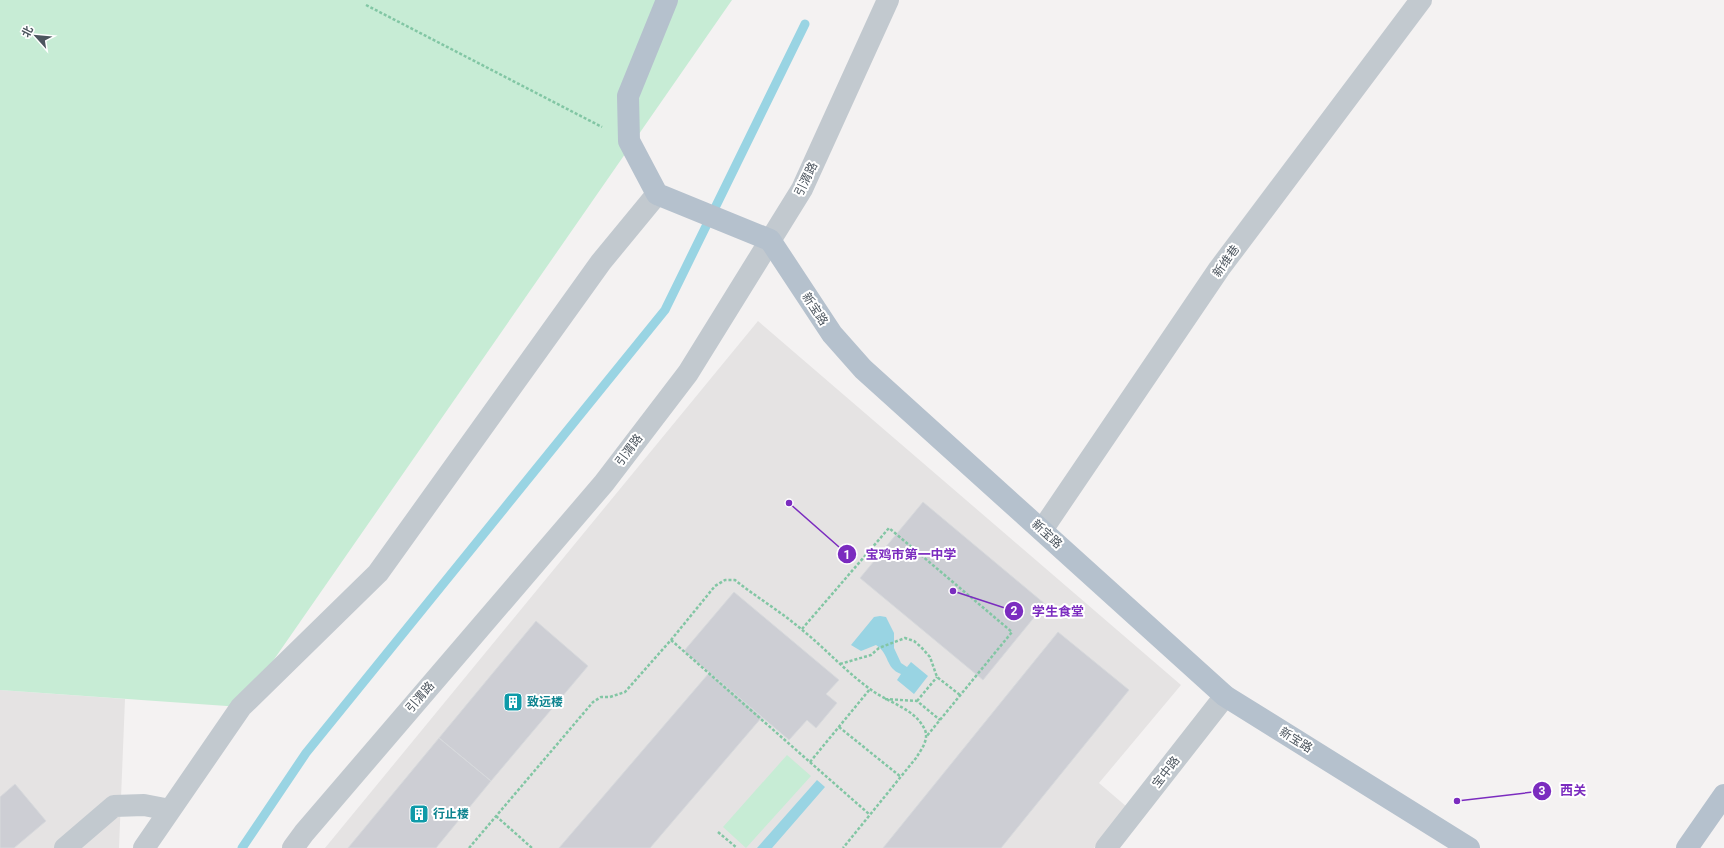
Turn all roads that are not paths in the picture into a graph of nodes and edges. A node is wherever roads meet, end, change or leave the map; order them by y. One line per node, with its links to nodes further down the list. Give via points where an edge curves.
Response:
1 (667, 0): 4 (main road, via 628,96 629,141)
2 (888, 0): 5 (street, 引渭路, via 802,189)
3 (1421, 0): 6 (street, 新维巷, via 1219,269)
4 (657, 194): 5 (main road); 9 (street, via 601,262 378,573 241,707)
5 (770, 240): 6 (main road, 新宝路, via 832,334 863,369); 12 (street, 引渭路, via 688,374 604,483)
6 (1042, 530): 7 (main road, 新宝路)
7 (1225, 696): 13 (street, 宝中路); 14 (main road, 新宝路)
8 (1724, 795): 15 (main road)
9 (170, 810): 10 (street, via 144,805 114,806); 11 (street)
10 (65, 848)
11 (144, 848)
12 (293, 848)
13 (1106, 848)
14 (1469, 848)
15 (1687, 848)

